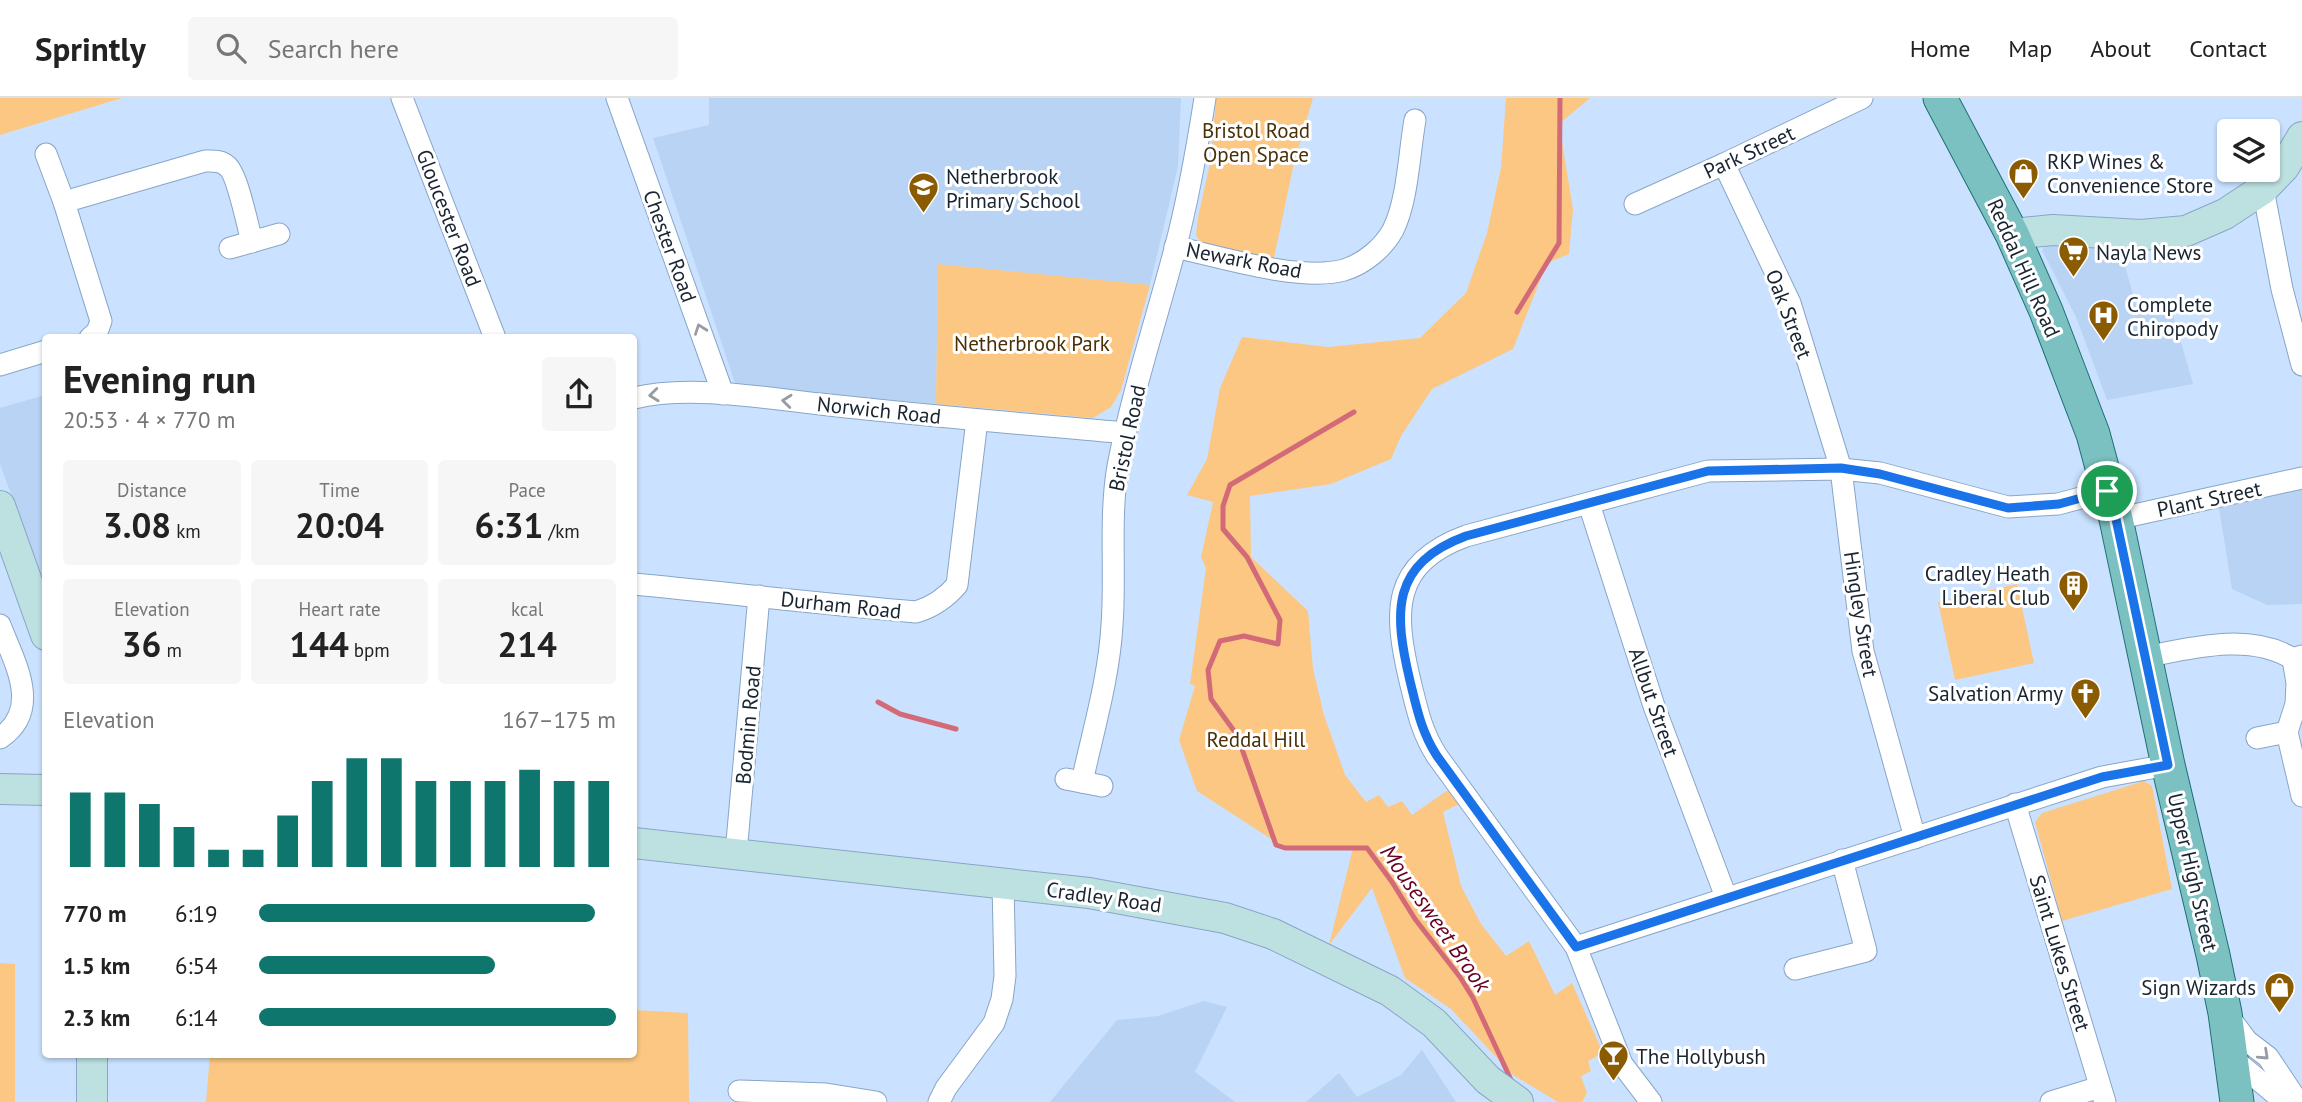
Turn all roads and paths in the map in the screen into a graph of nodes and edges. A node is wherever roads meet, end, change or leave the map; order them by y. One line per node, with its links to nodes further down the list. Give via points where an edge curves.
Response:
1 (402, 98): 20 (street, Gloucester Road)
2 (617, 98): 24 (street, Chester Road, one-way to 2)
3 (1205, 98): 16 (street, Bristol Road)
4 (1861, 98): 9 (street, Park Street)
5 (1940, 98): 14 (main road, Reddal Hill Road)
6 (1415, 120): 16 (street, Newark Road, via 1393,230 1374,254 1356,266 1308,272 1279,269)
7 (2302, 136): 10 (main road, via 2284,167)
8 (46, 154): 11 (street)
9 (1724, 164): 12 (street, Park Street); 29 (street, Oak Street, via 1790,303)
10 (2263, 189): 14 (main road, via 2225,214 2186,231); 18 (street)
11 (64, 202): 15 (street, via 216,160 228,166 234,177); 19 (street, via 101,321)
12 (1635, 204)
13 (279, 234): 15 (street)
14 (2012, 234): 28 (main road, Reddal Hill Road)
15 (252, 242): 17 (street)
16 (1175, 247): 27 (street, Bristol Road)
17 (230, 248)
18 (2292, 287): 23 (street)
19 (95, 334)
20 (493, 334)
21 (42, 352): 22 (street)
22 (0, 365)
23 (2302, 365)
24 (723, 394): 25 (street, Norwich Road, one-way to 25, via 652,393); 26 (street, Norwich Road, one-way to 24)
25 (637, 397)
26 (977, 420): 27 (street, Norwich Road); 35 (street, Durham Road, via 960,574 947,596 916,612)
27 (1126, 433): 44 (street, Bristol Road, via 1114,503 1115,578 1108,664)
28 (2095, 444): 32 (main road, Upper High Street)
29 (1841, 468): 31 (street, Plant Street, via 1708,471); 32 (street, Plant Street, via 2008,508); 49 (street, Hingley Street, via 1863,651)
30 (2302, 478): 32 (street, Plant Street)
31 (1589, 504): 54 (street, Allbut Street, via 1654,706); 55 (street, Plant Street, via 1466,536 1431,552 1410,578 1399,615 1402,646 1428,742)
32 (2112, 505): 38 (main road, Upper High Street)
33 (0, 506): 36 (main road)
34 (637, 584): 35 (street, Durham Road)
35 (759, 596): 51 (street, Bodmin Road)
36 (42, 624)
37 (0, 625): 41 (street, via 24,704 12,729)
38 (2145, 657): 39 (street, via 2209,644 2257,645); 43 (main road, Upper High Street)
39 (2298, 657): 40 (street, via 2296,704)
40 (2287, 732): 42 (street); 47 (street)
41 (0, 738)
42 (2256, 738)
43 (2168, 765): 48 (street, via 2102,777); 57 (main road, Upper High Street)
44 (1083, 782)
45 (0, 789): 46 (main road)
46 (42, 790)
47 (2302, 796)
48 (2015, 804): 49 (street); 61 (street, Saint Lukes Street)
49 (1915, 838): 52 (street)
50 (637, 843): 51 (main road, Cradley Road)
51 (736, 853): 53 (main road, Cradley Road)
52 (1842, 860): 54 (street); 56 (street, via 1866,951)
53 (1003, 884): 64 (street, via 1002,999 994,1023); 65 (main road, Cradley Road, via 1186,910 1273,934 1390,991 1434,1023 1488,1080)
54 (1726, 897): 55 (street)
55 (1576, 947): 66 (street, via 1622,1064)
56 (1794, 969)
57 (2225, 1013): 59 (main road, Upper High Street); 70 (street, Upper High Street, one-way to 70, via 2247,1041 2269,1057)
58 (92, 1058): 62 (main road)
59 (2232, 1058): 68 (main road, Upper High Street); 69 (street)
60 (738, 1091): 63 (street, via 826,1094)
61 (2103, 1094): 67 (street)
62 (92, 1102)
63 (876, 1102)
64 (940, 1102)
65 (1518, 1102)
66 (1651, 1102)
67 (2051, 1102)
68 (2237, 1102)
69 (2285, 1102)
70 (2298, 1102)

